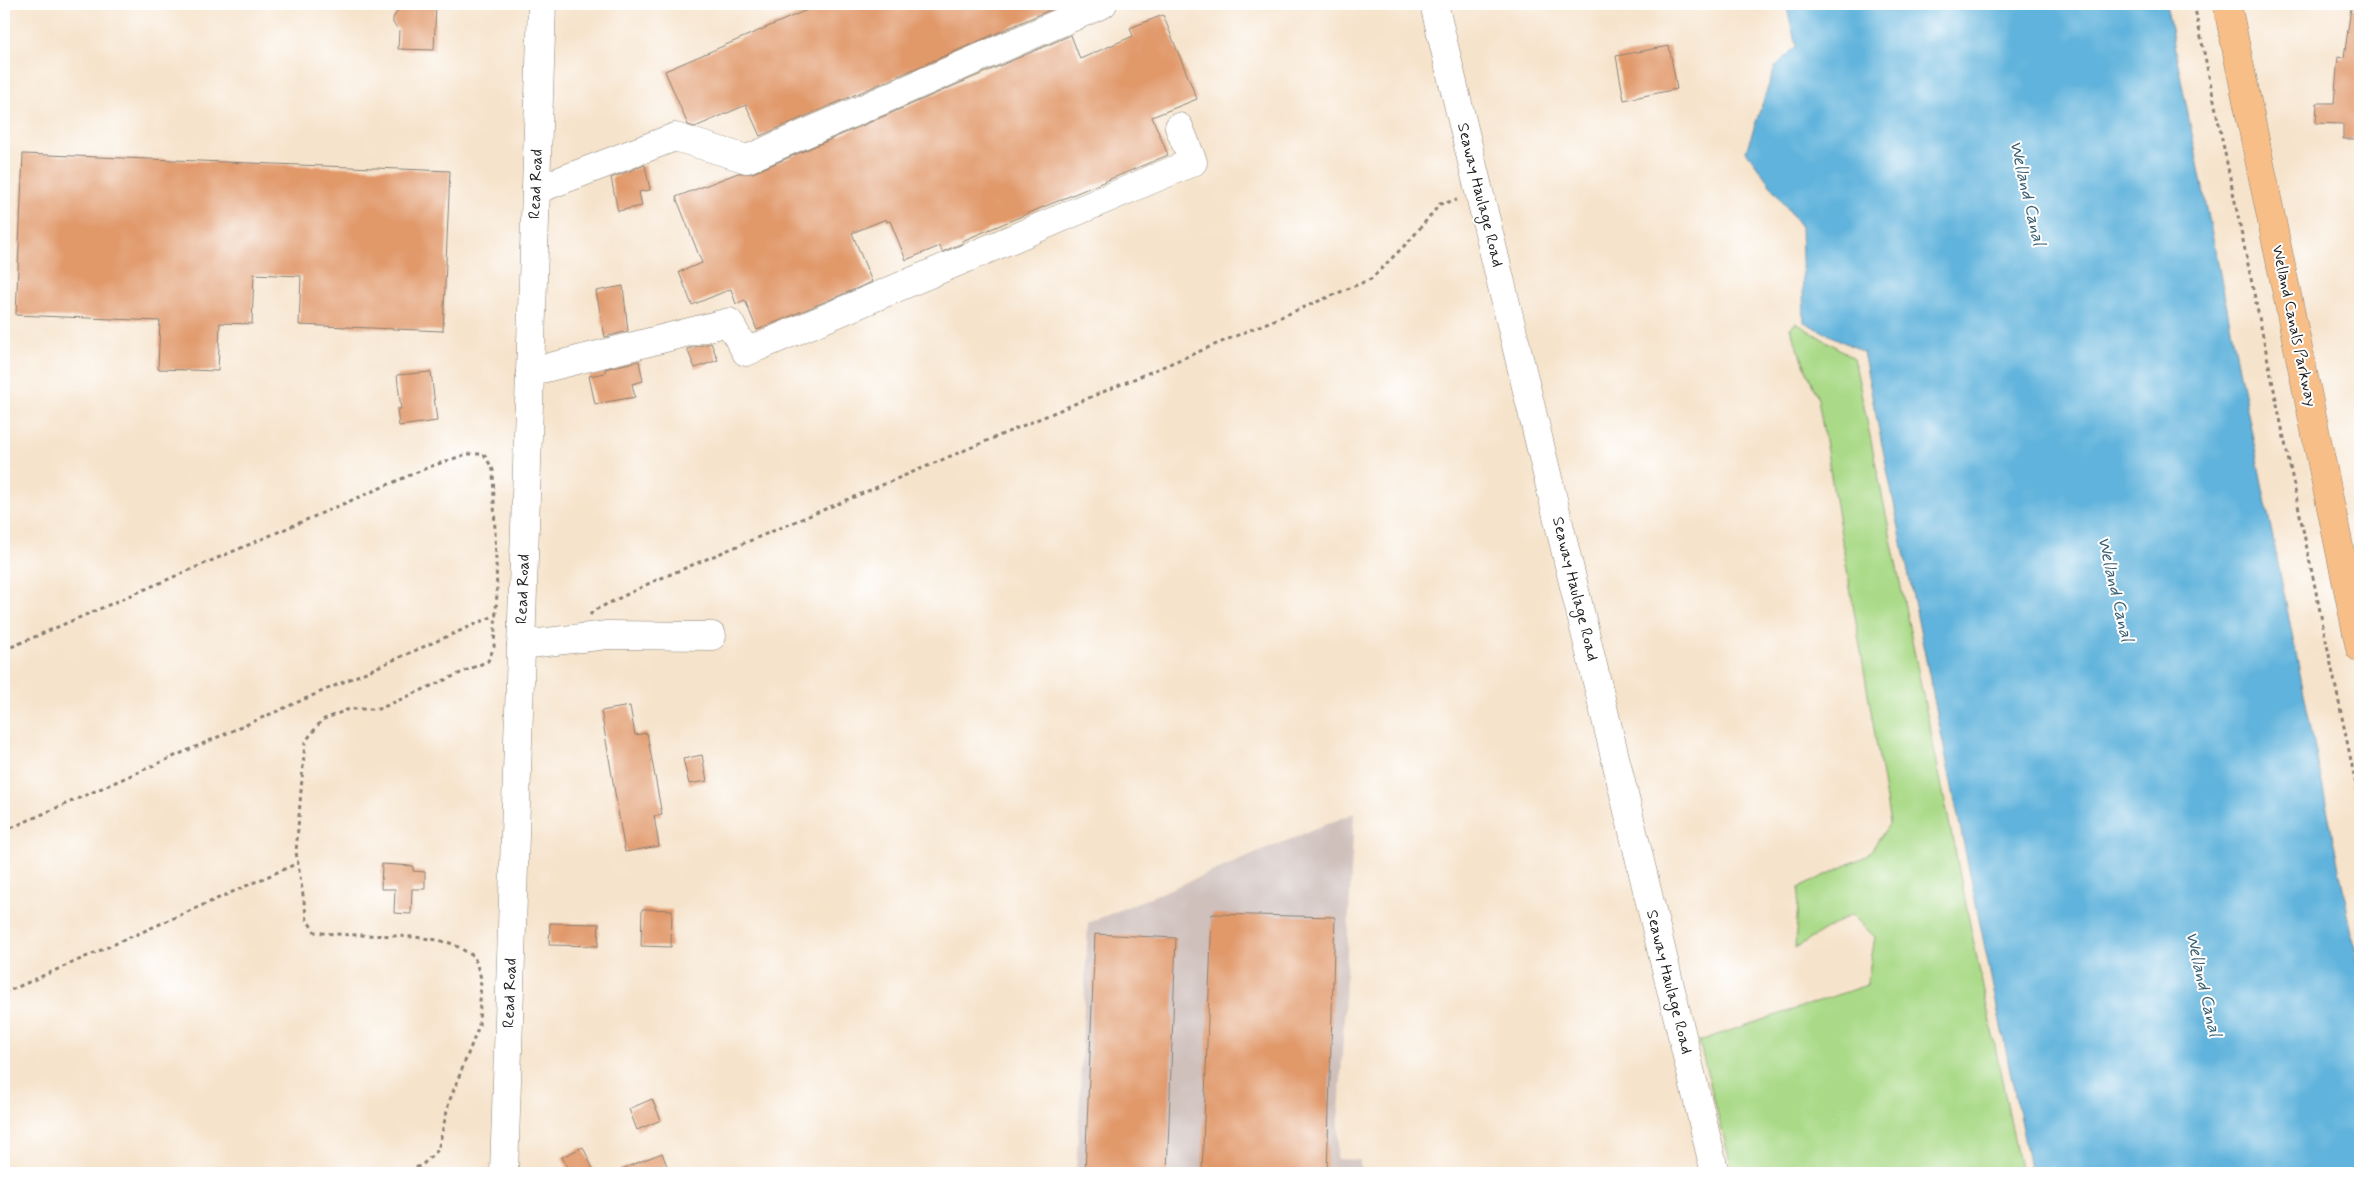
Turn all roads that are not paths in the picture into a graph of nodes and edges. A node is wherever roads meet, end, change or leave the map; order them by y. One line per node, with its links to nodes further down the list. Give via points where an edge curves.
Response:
1 (542, 4): 6 (street, Read Road)
2 (1103, 4): 6 (street, via 747,159 675,137)
3 (1434, 4): 12 (street, Seaway Haulage Road)
4 (2227, 4): 10 (main road, Welland Canals Parkway)
5 (1179, 128): 7 (street, via 1193,162 746,352 729,322)
6 (536, 190): 7 (street, Read Road)
7 (530, 372): 9 (street, Read Road)
8 (712, 636): 9 (street, via 607,635)
9 (521, 645): 11 (street, Read Road)
10 (2360, 648)
11 (504, 1173)
12 (1715, 1173)

